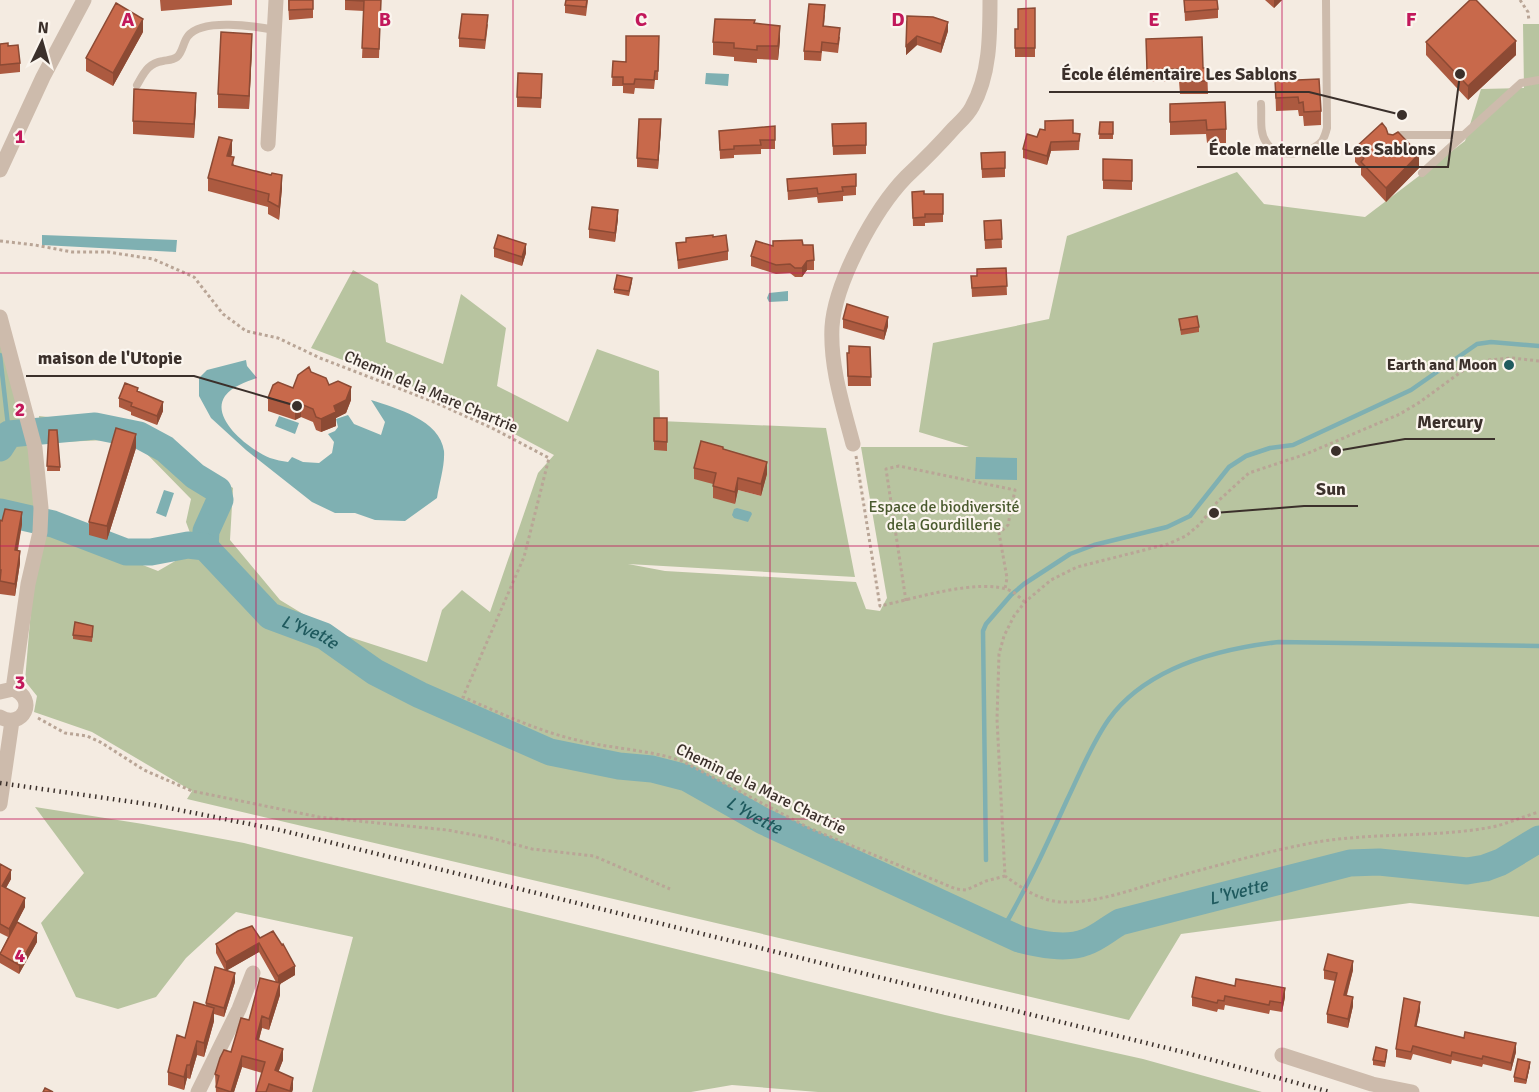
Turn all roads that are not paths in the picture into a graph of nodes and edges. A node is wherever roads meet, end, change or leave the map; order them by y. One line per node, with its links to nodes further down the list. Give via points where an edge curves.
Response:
1 (84, 0): 12 (street)
2 (276, 0): 5 (street)
3 (990, 0): 15 (street, via 986,66 971,110 885,203 848,270 838,299 832,326 834,361)
4 (1326, 0): 8 (lane, via 1328,128 1321,142 1306,151 1276,153 1262,134)
5 (275, 30): 7 (lane, via 212,25 200,28 189,35 179,56 146,68); 11 (street)
6 (1539, 80): 9 (lane, via 1521,83)
7 (137, 85)
8 (1261, 104)
9 (1464, 135): 10 (lane, via 1401,135); 13 (lane)
10 (1392, 143)
11 (268, 144)
12 (0, 170)
13 (1422, 173)
14 (0, 317): 16 (street, via 34,448 41,508)
15 (854, 444)
16 (7, 691): 17 (street, via 22,694 26,703 24,712)
17 (11, 718): 18 (street)
18 (0, 804)
19 (253, 973): 21 (street)
20 (1282, 1055): 22 (street, via 1372,1084)
21 (198, 1092)
22 (1412, 1092)

